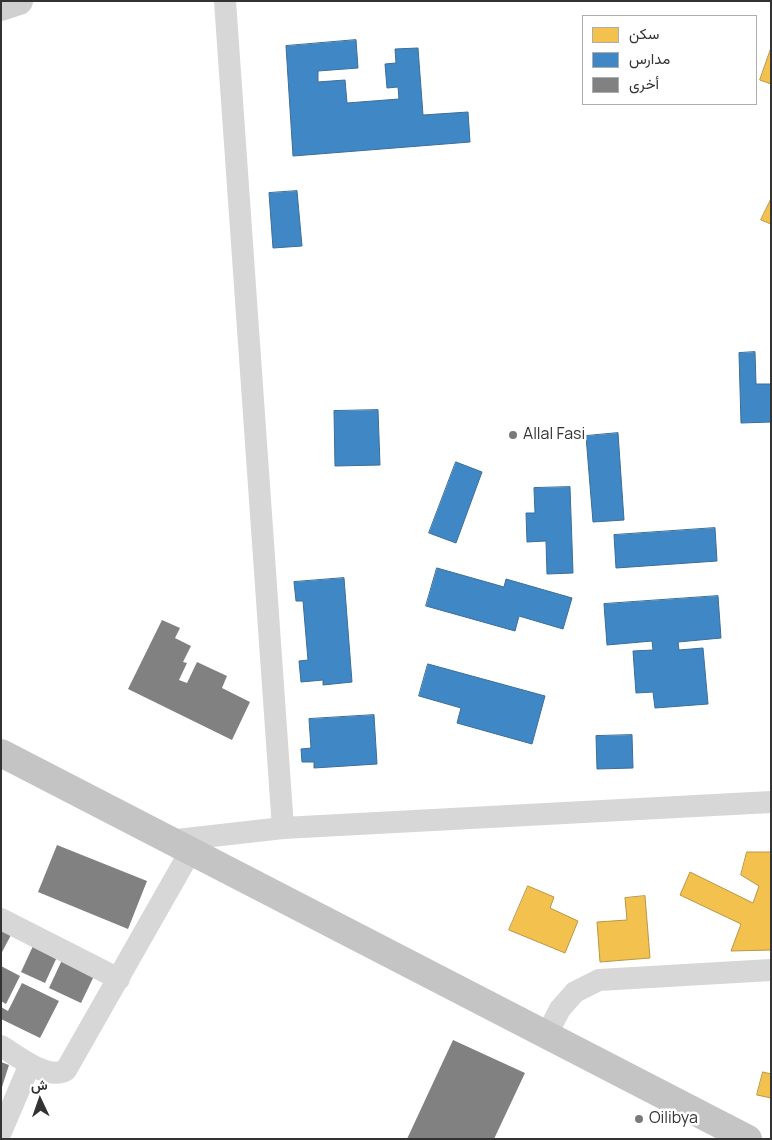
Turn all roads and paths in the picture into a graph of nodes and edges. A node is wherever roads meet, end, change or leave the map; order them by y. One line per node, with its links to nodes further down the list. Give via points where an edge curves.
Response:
1 (19, 1): 3 (street)
2 (225, 1): 6 (street)
3 (1, 7)
4 (1, 754): 7 (highway)
5 (771, 802): 6 (street)
6 (283, 828): 7 (street)
7 (179, 846): 10 (street); 11 (highway)
8 (1, 920): 10 (street)
9 (771, 970): 11 (street, via 599,980 575,992 560,1009)
10 (118, 979): 13 (street, via 66,1070 60,1074 48,1073)
11 (547, 1034): 15 (highway)
12 (1, 1046): 13 (street)
13 (30, 1064): 14 (street)
14 (1, 1132)
15 (748, 1139)

